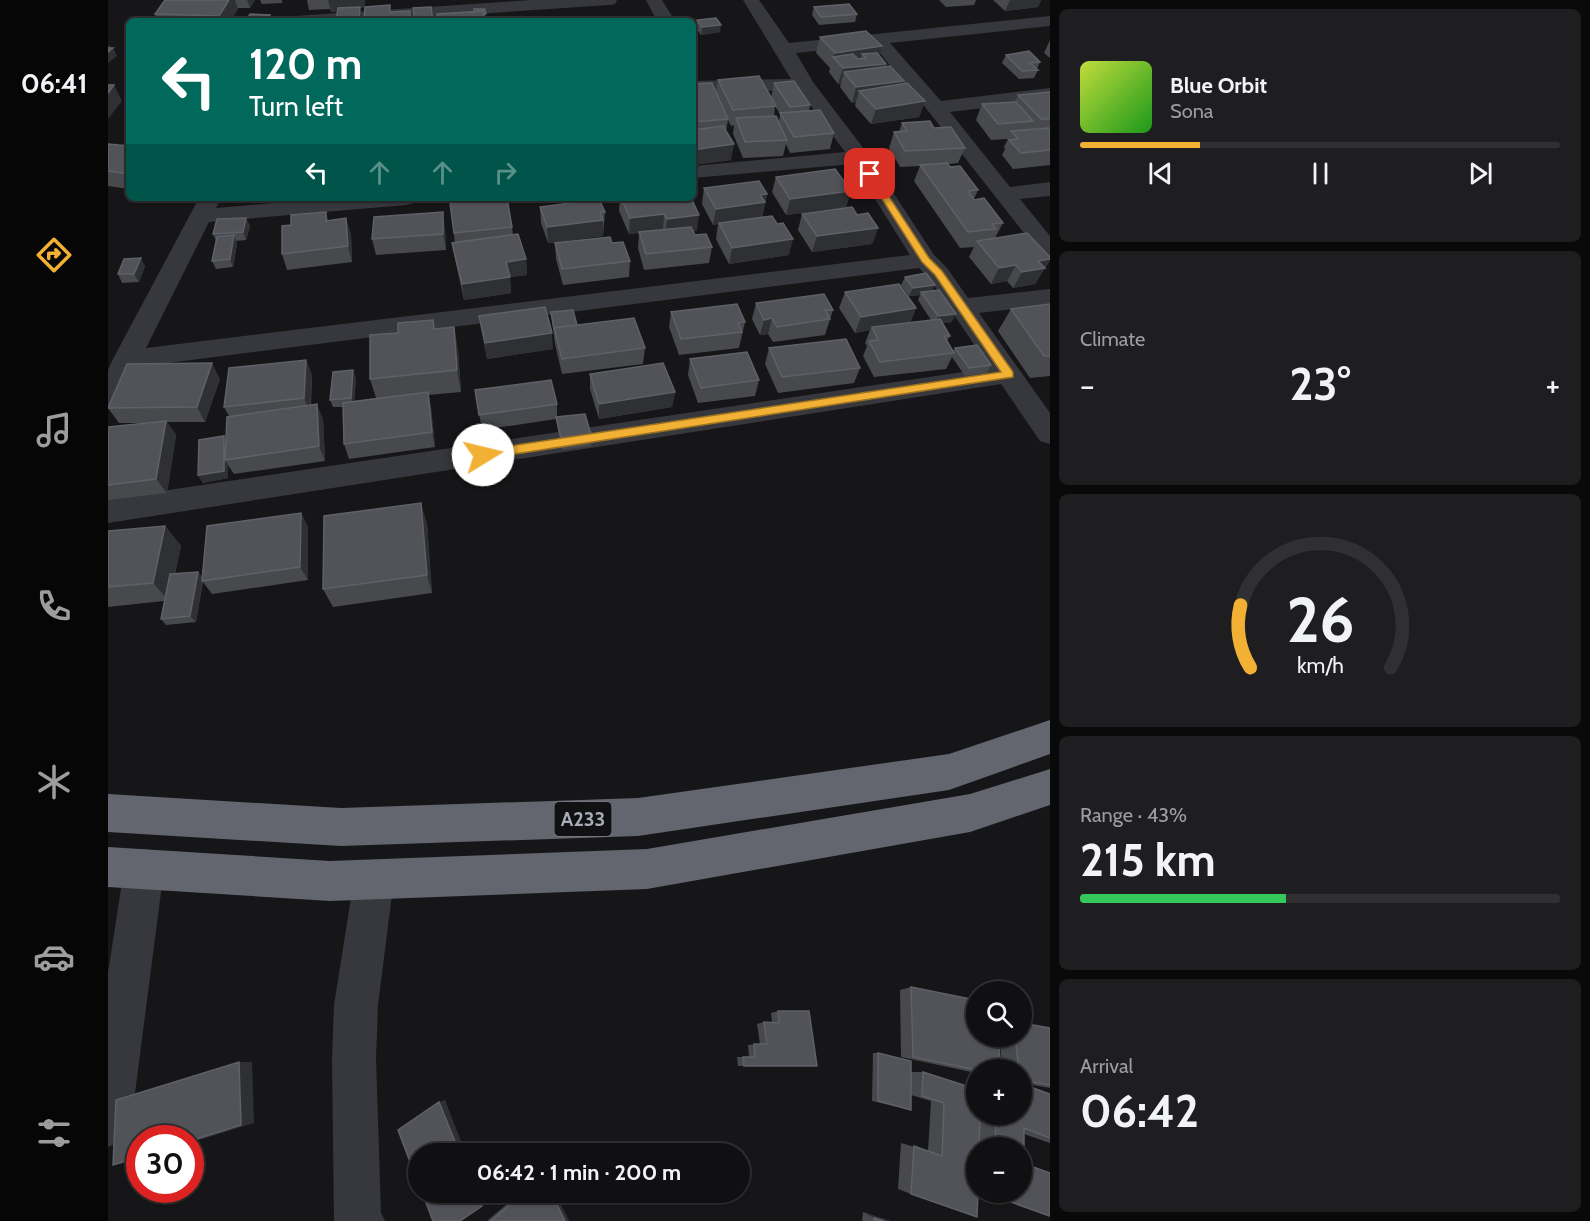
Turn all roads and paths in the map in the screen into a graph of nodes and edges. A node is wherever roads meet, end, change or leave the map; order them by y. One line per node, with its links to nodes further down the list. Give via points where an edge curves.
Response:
1 (305, 0): 5 (street)
2 (609, 0): 6 (street)
3 (654, 0): 7 (street)
4 (751, 0): 10 (street)
5 (296, 18)
6 (340, 18)
7 (664, 18)
8 (1050, 21): 9 (street)
9 (877, 39): 10 (street); 14 (street)
10 (784, 49): 12 (street)
11 (696, 81): 12 (street)
12 (804, 84): 15 (street)
13 (1050, 94): 14 (street)
14 (936, 108): 18 (street)
15 (859, 157): 16 (street); 22 (street)
16 (696, 172)
17 (1050, 189): 18 (street)
18 (1005, 194): 21 (street)
19 (339, 201): 20 (street)
20 (206, 207): 25 (street)
21 (1050, 251)
22 (925, 260): 24 (street); 25 (street)
23 (1050, 297): 24 (street)
24 (962, 307): 26 (street)
25 (126, 360): 27 (street)
26 (1009, 374): 28 (street); 29 (street)
27 (108, 396)
28 (1050, 434)
29 (108, 511)
30 (1050, 736): 32 (highway, A233, via 949,772 638,817 341,827)
31 (1050, 787): 34 (highway, via 970,813 647,869)
32 (108, 813)
33 (126, 868): 34 (highway, via 330,881); 35 (street)
34 (374, 879): 37 (street, via 356,1005)
35 (112, 1066): 36 (street)
36 (108, 1124)
37 (360, 1221)

